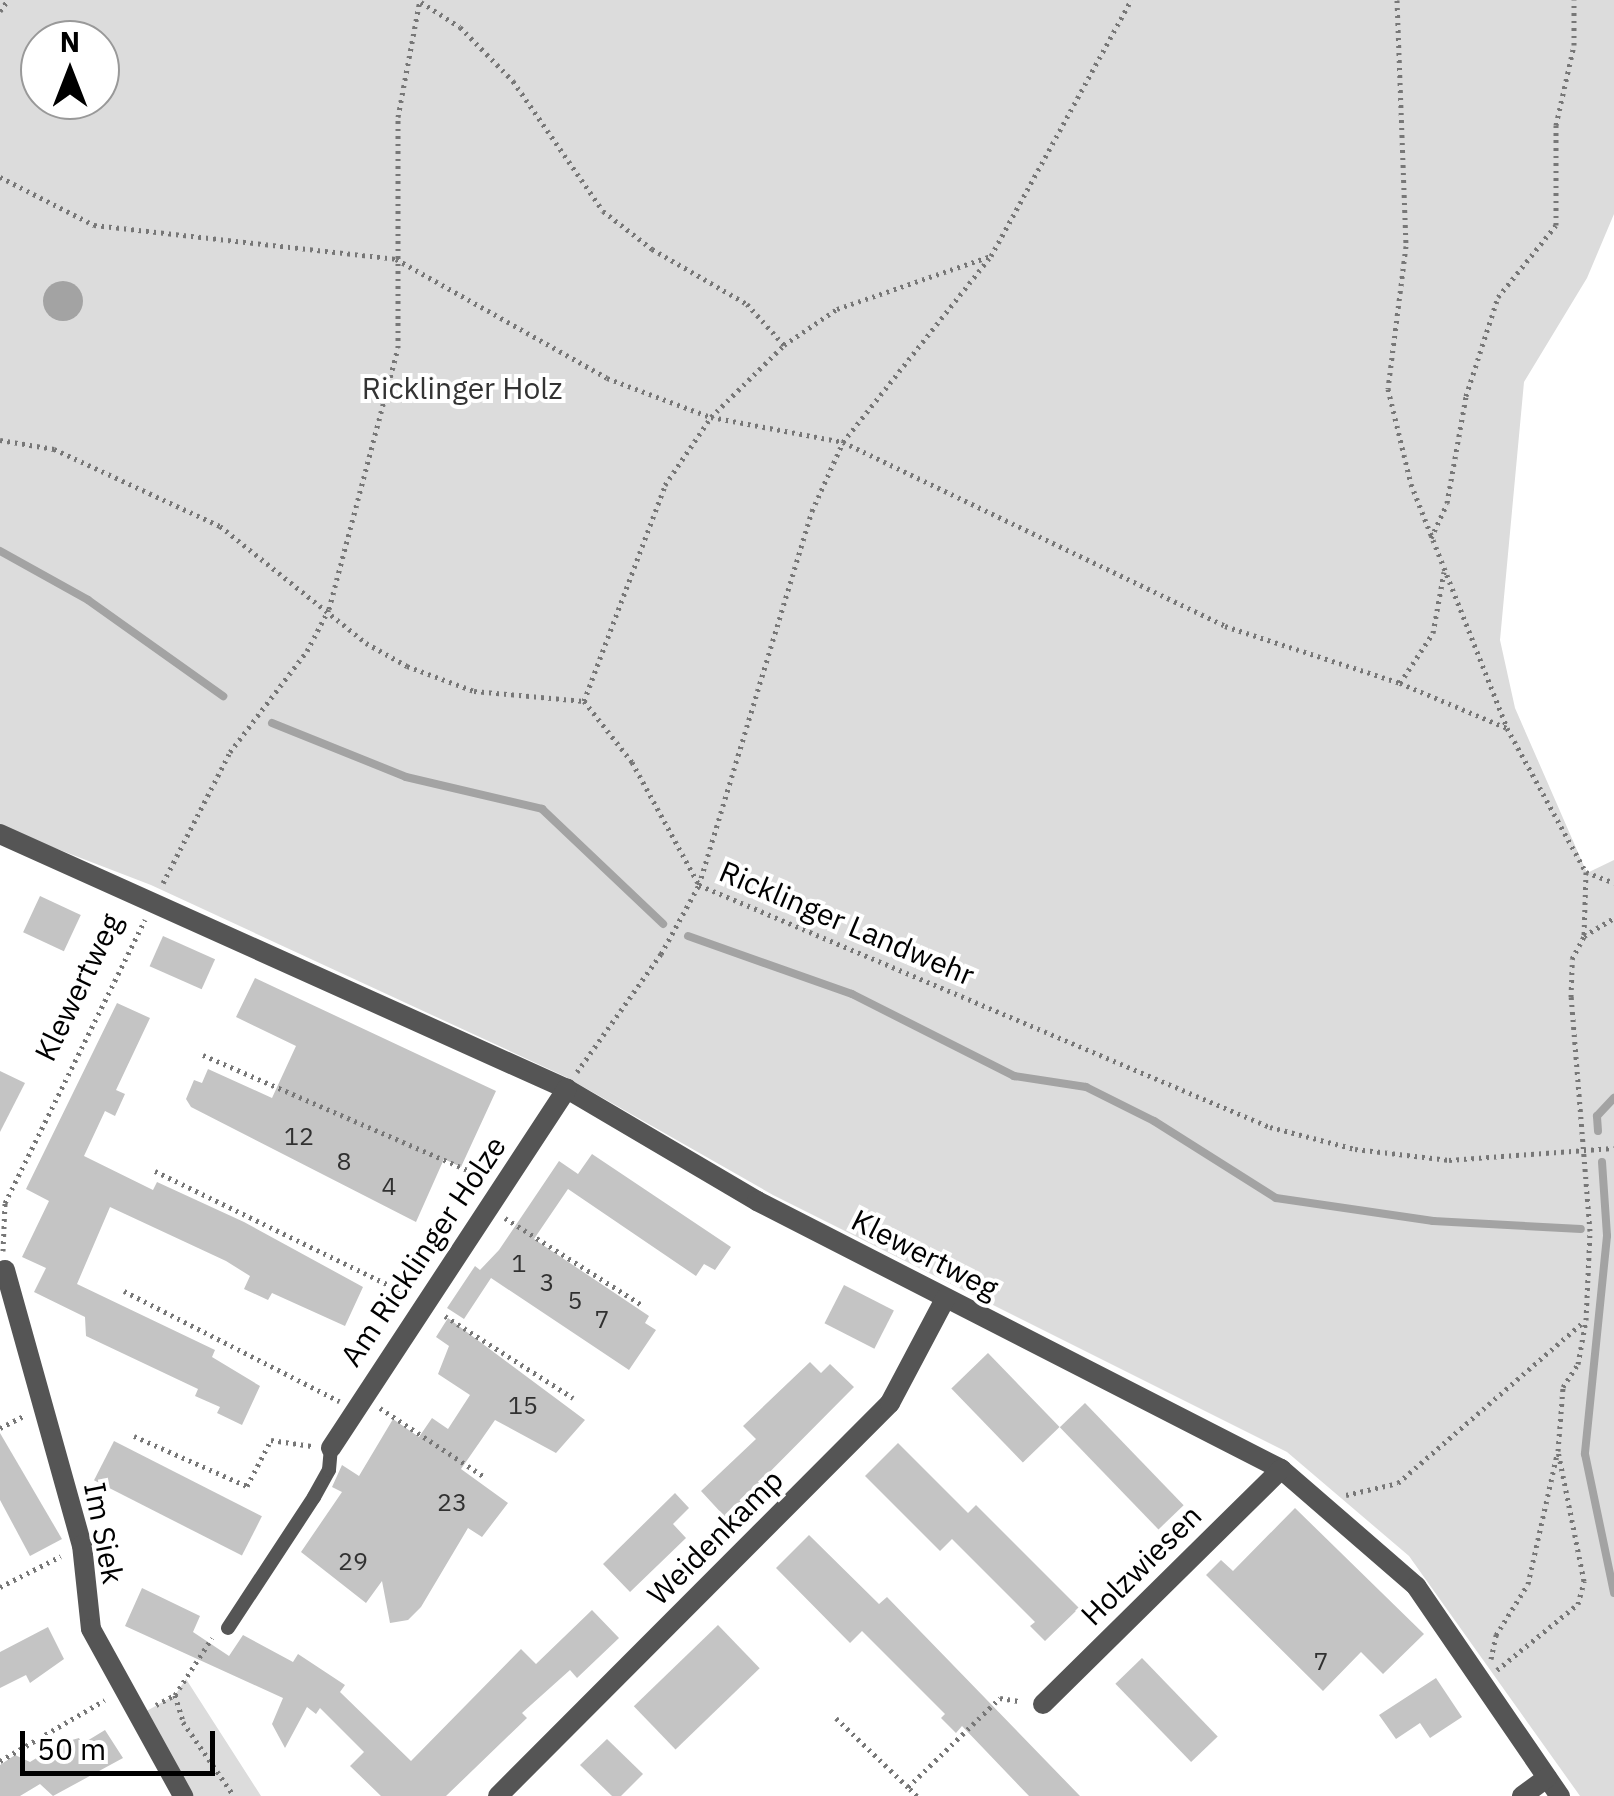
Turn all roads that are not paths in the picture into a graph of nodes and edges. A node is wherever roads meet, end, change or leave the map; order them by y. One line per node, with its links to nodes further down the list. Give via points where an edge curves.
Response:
1 (0, 834): 2 (street, Klewertweg)
2 (566, 1089): 4 (street, Klewertweg); 5 (street, Am Ricklinger Holze)
3 (2, 1271): 10 (street, Im Siek, via 82,1545 91,1629)
4 (945, 1300): 6 (street, Klewertweg); 11 (street, Weidenkamp, via 890,1404)
5 (331, 1448): 7 (lane, via 329,1470 314,1497)
6 (1281, 1469): 8 (street, Holzwiesen); 9 (street, Klewertweg, via 1334,1508 1416,1586)
7 (228, 1628)
8 (1043, 1704)
9 (1547, 1778): 12 (street); 13 (street, Klewertweg)
10 (183, 1796)
11 (498, 1796)
12 (1522, 1796)
13 (1560, 1796)

